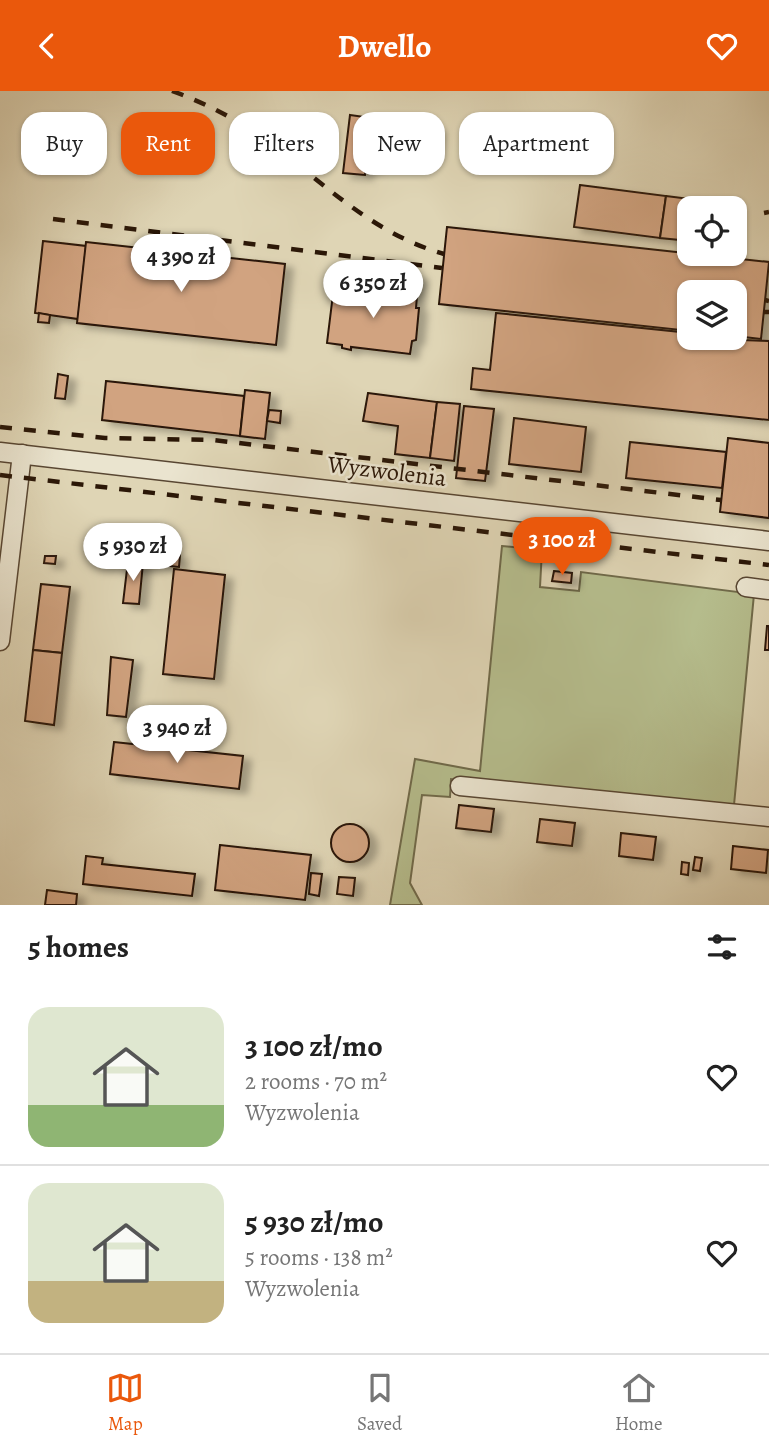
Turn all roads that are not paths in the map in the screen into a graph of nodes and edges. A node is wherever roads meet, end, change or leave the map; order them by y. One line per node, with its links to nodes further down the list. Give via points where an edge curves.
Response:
1 (0, 451): 2 (street, Wyzwolenia)
2 (22, 454): 3 (street, Wyzwolenia); 6 (street)
3 (769, 541)
4 (746, 587): 5 (street)
5 (769, 590)
6 (0, 641)
7 (460, 786): 8 (street)
8 (769, 817)

